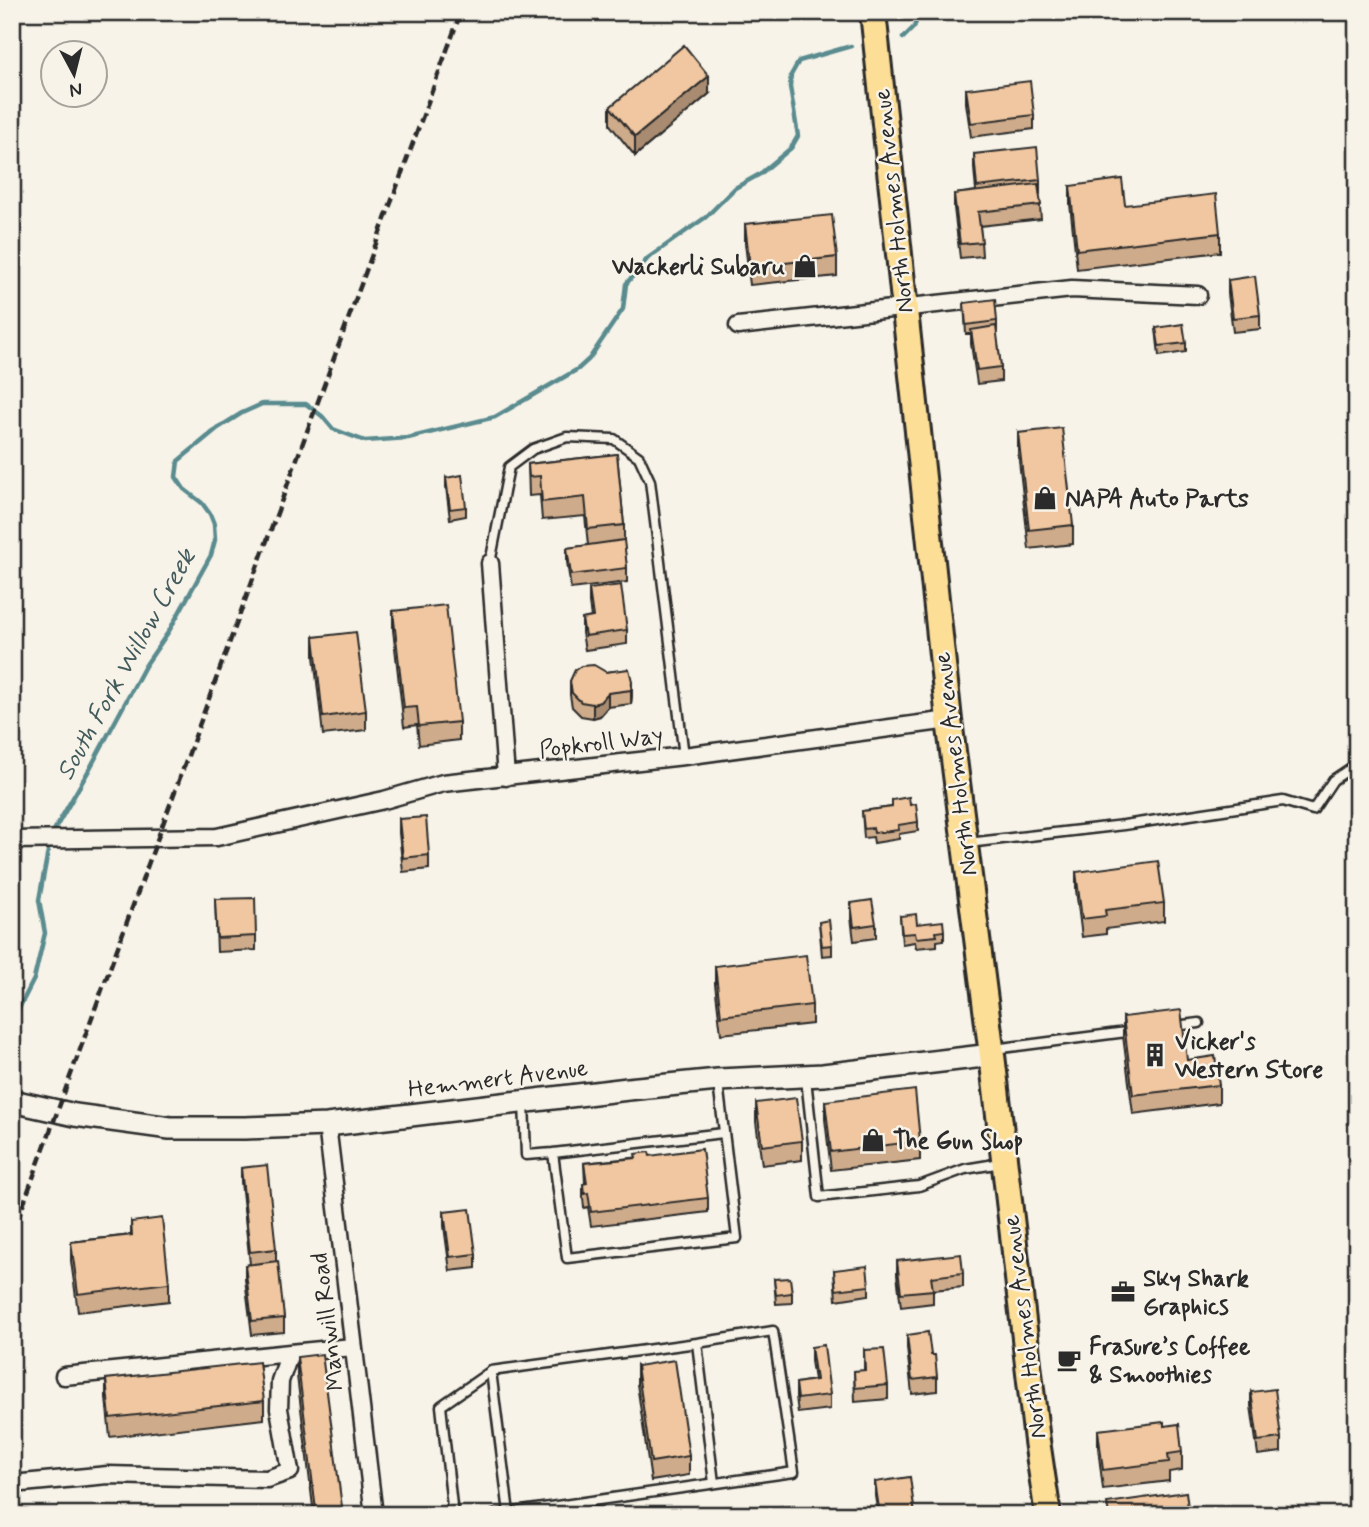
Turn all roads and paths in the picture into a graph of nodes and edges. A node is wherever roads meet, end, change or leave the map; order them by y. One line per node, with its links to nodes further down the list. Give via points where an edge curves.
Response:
1 (873, 12): 3 (main road, North Holmes Avenue)
2 (1198, 295): 3 (street, via 1072,289)
3 (905, 308): 4 (street); 6 (main road, North Holmes Avenue)
4 (737, 327)
5 (490, 563): 7 (lane, via 509,467 533,449 566,437 614,439 639,457 650,481); 9 (street)
6 (949, 720): 7 (street, Popkroll Way); 11 (main road, North Holmes Avenue)
7 (684, 756): 9 (street, Popkroll Way)
8 (1357, 764): 11 (lane, via 1333,780 1313,810 1283,801)
9 (506, 777): 10 (street, Popkroll Way, via 443,783 217,837)
10 (12, 840)
11 (965, 843): 15 (main road, North Holmes Avenue)
12 (1199, 1023): 13 (lane)
13 (1160, 1028)
14 (1146, 1030): 15 (lane)
15 (991, 1052): 16 (street, Hemmert Avenue); 23 (main road, North Holmes Avenue)
16 (806, 1075): 17 (street, Hemmert Avenue); 23 (lane, via 818,1197 919,1185 965,1169)
17 (718, 1080): 19 (street, Hemmert Avenue); 21 (lane)
18 (12, 1101): 20 (street, Hemmert Avenue, via 170,1128)
19 (524, 1102): 20 (street, Hemmert Avenue); 22 (lane, via 526,1155)
20 (327, 1125): 25 (street, Manwill Road)
21 (723, 1133): 22 (lane); 22 (lane, via 737,1238 567,1258)
22 (553, 1153)
23 (1004, 1163): 35 (main road, North Holmes Avenue)
24 (696, 1343): 27 (lane); 30 (lane); 30 (lane, via 773,1331 794,1472)
25 (353, 1347): 26 (street); 32 (street, Manwill Road)
26 (290, 1353): 28 (street); 29 (street, via 280,1381 279,1409 290,1471 267,1479 108,1475)
27 (491, 1371): 31 (lane); 33 (lane, via 441,1406)
28 (64, 1376)
29 (12, 1483)
30 (714, 1483): 31 (lane)
31 (509, 1513): 34 (lane)
32 (374, 1515)
33 (453, 1515)
34 (495, 1515)
35 (1048, 1515)

